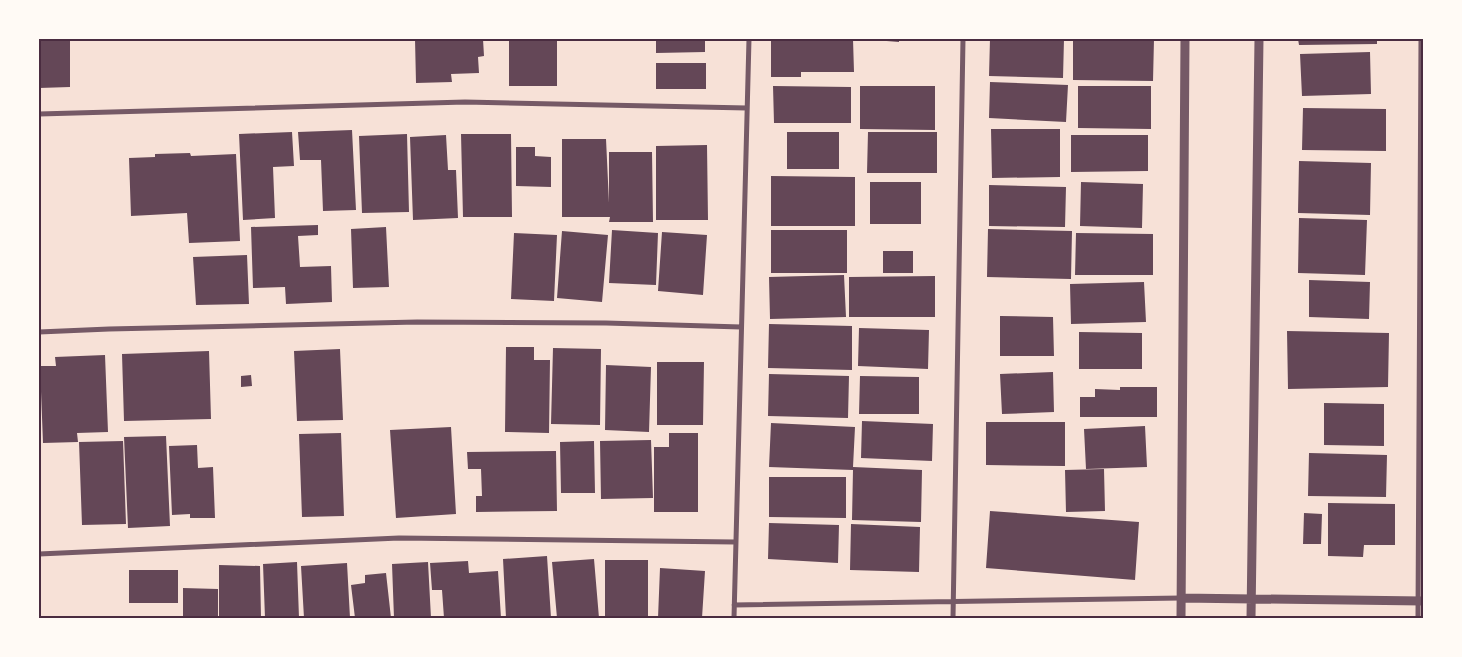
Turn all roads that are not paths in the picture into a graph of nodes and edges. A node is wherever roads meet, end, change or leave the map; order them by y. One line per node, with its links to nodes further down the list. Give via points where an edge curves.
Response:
1 (749, 39): 6 (street)
2 (963, 39): 15 (street)
3 (1185, 39): 12 (street)
4 (1259, 39): 13 (street)
5 (1420, 39): 14 (street)
6 (748, 108): 7 (street, via 465,102); 8 (street)
7 (39, 114)
8 (741, 327): 9 (street, via 606,322 417,322); 10 (street)
9 (39, 332)
10 (735, 542): 11 (street, via 399,538); 16 (street)
11 (39, 554)
12 (1181, 598): 13 (street); 15 (street); 19 (street)
13 (1251, 598): 14 (street); 20 (street)
14 (1421, 600): 21 (street)
15 (953, 602): 16 (street); 18 (street)
16 (734, 605): 17 (street)
17 (734, 618)
18 (953, 618)
19 (1181, 618)
20 (1252, 618)
21 (1418, 618)

